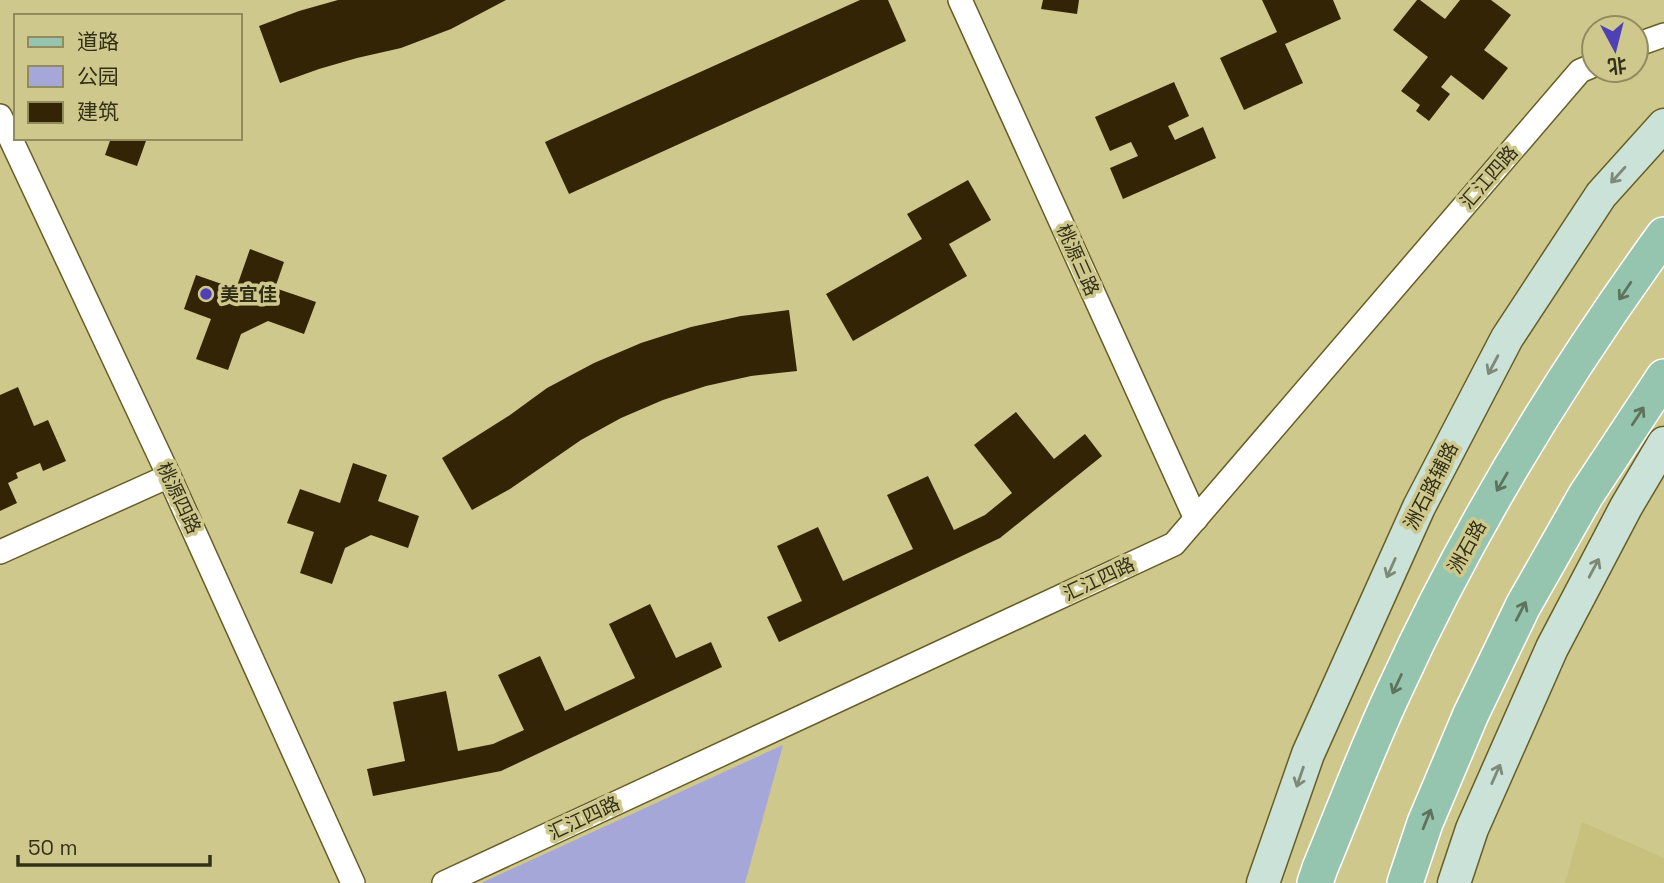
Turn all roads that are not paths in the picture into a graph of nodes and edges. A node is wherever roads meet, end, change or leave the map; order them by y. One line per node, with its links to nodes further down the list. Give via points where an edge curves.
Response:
1 (960, 0): 9 (street, 桃源三路)
2 (1580, 71): 9 (street, 汇江四路)
3 (0, 116): 8 (street, 桃源四路)
4 (1664, 125): 13 (main road, 洲石路辅路, one-way to 13, via 1601,195 1507,338 1419,508 1314,741)
5 (1664, 235): 14 (main road, 洲石路, one-way to 14, via 1571,370 1446,584 1395,688)
6 (1664, 377): 15 (main road, one-way to 6, via 1471,714 1523,606 1586,495)
7 (1664, 443): 16 (main road, one-way to 7, via 1472,829 1552,648)
8 (169, 477): 10 (street); 11 (street, 桃源四路)
9 (1196, 519): 12 (street, 汇江四路, via 1174,544)
10 (0, 552)
11 (353, 883)
12 (444, 883)
13 (1263, 883)
14 (1315, 883)
15 (1405, 883)
16 (1454, 883)

